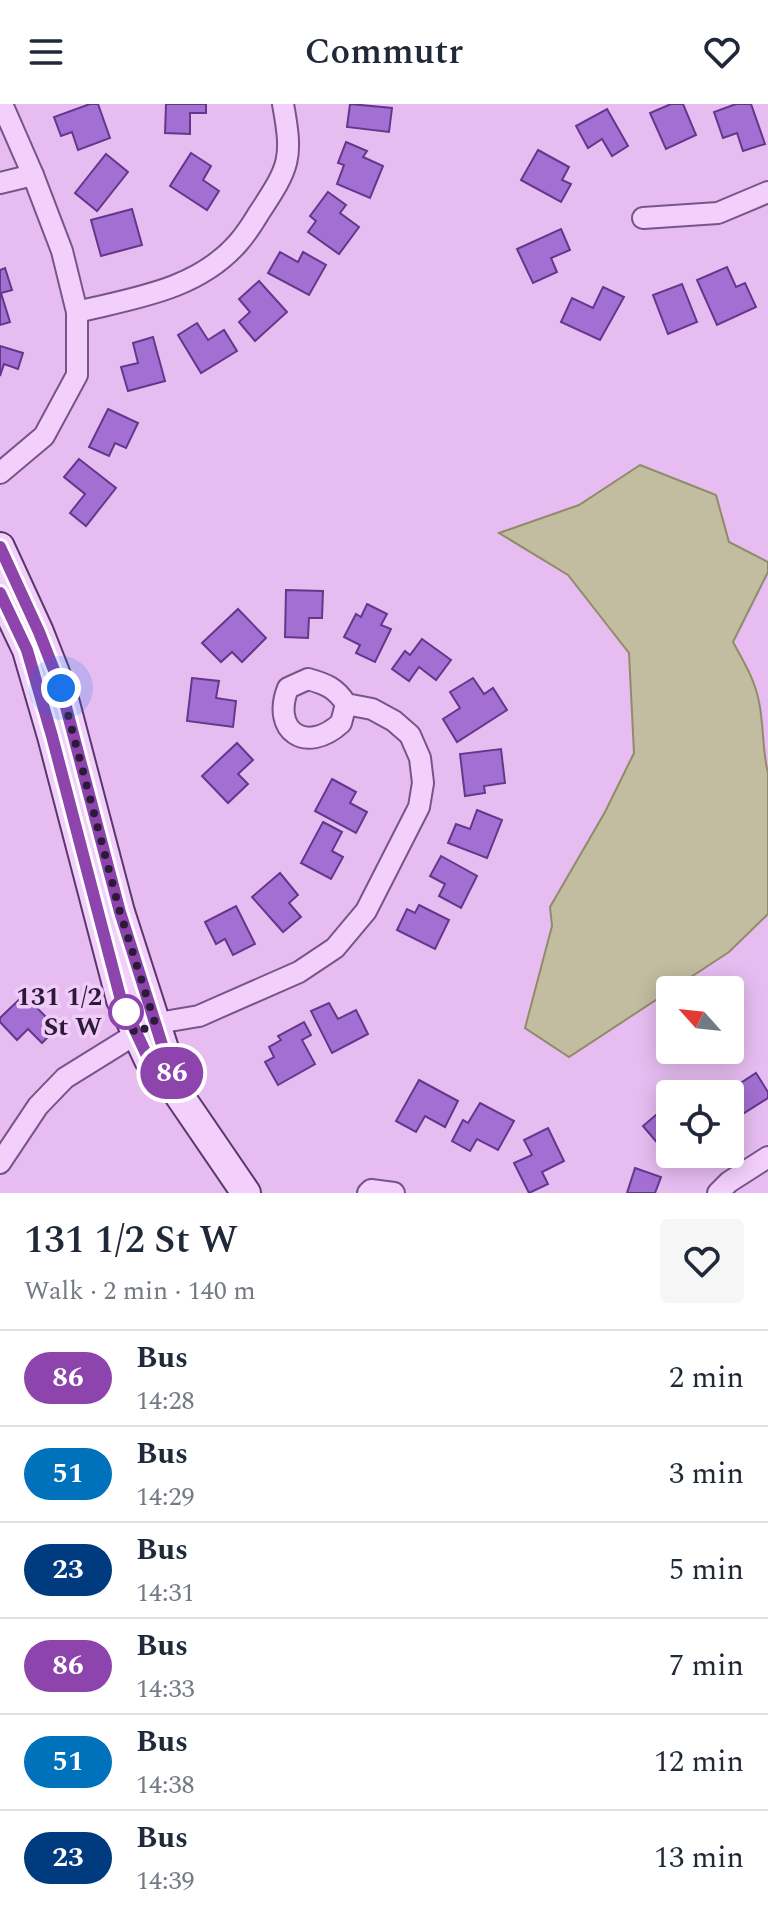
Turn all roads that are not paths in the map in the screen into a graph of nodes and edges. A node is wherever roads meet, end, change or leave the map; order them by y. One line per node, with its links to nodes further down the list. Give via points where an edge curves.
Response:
1 (283, 104): 7 (street, via 291,144 283,177 239,242 187,282)
2 (2, 108): 3 (street)
3 (33, 175): 4 (street); 7 (street, via 62,251)
4 (0, 183)
5 (768, 192): 6 (street, via 718,213)
6 (643, 218)
7 (77, 312): 8 (street, via 77,375 44,436)
8 (0, 473)
9 (0, 547): 12 (main road, via 61,688)
10 (0, 593): 12 (main road, via 27,650 121,1000)
11 (346, 704): 12 (street, via 372,709 410,735 423,783 419,807 366,911 335,948 299,972 199,1016)
12 (145, 1029): 14 (street, via 65,1078 38,1106); 15 (main road, via 177,1092)
13 (768, 1157): 18 (street)
14 (0, 1163)
15 (246, 1193)
16 (368, 1193): 17 (street)
17 (394, 1193)
18 (718, 1193)

